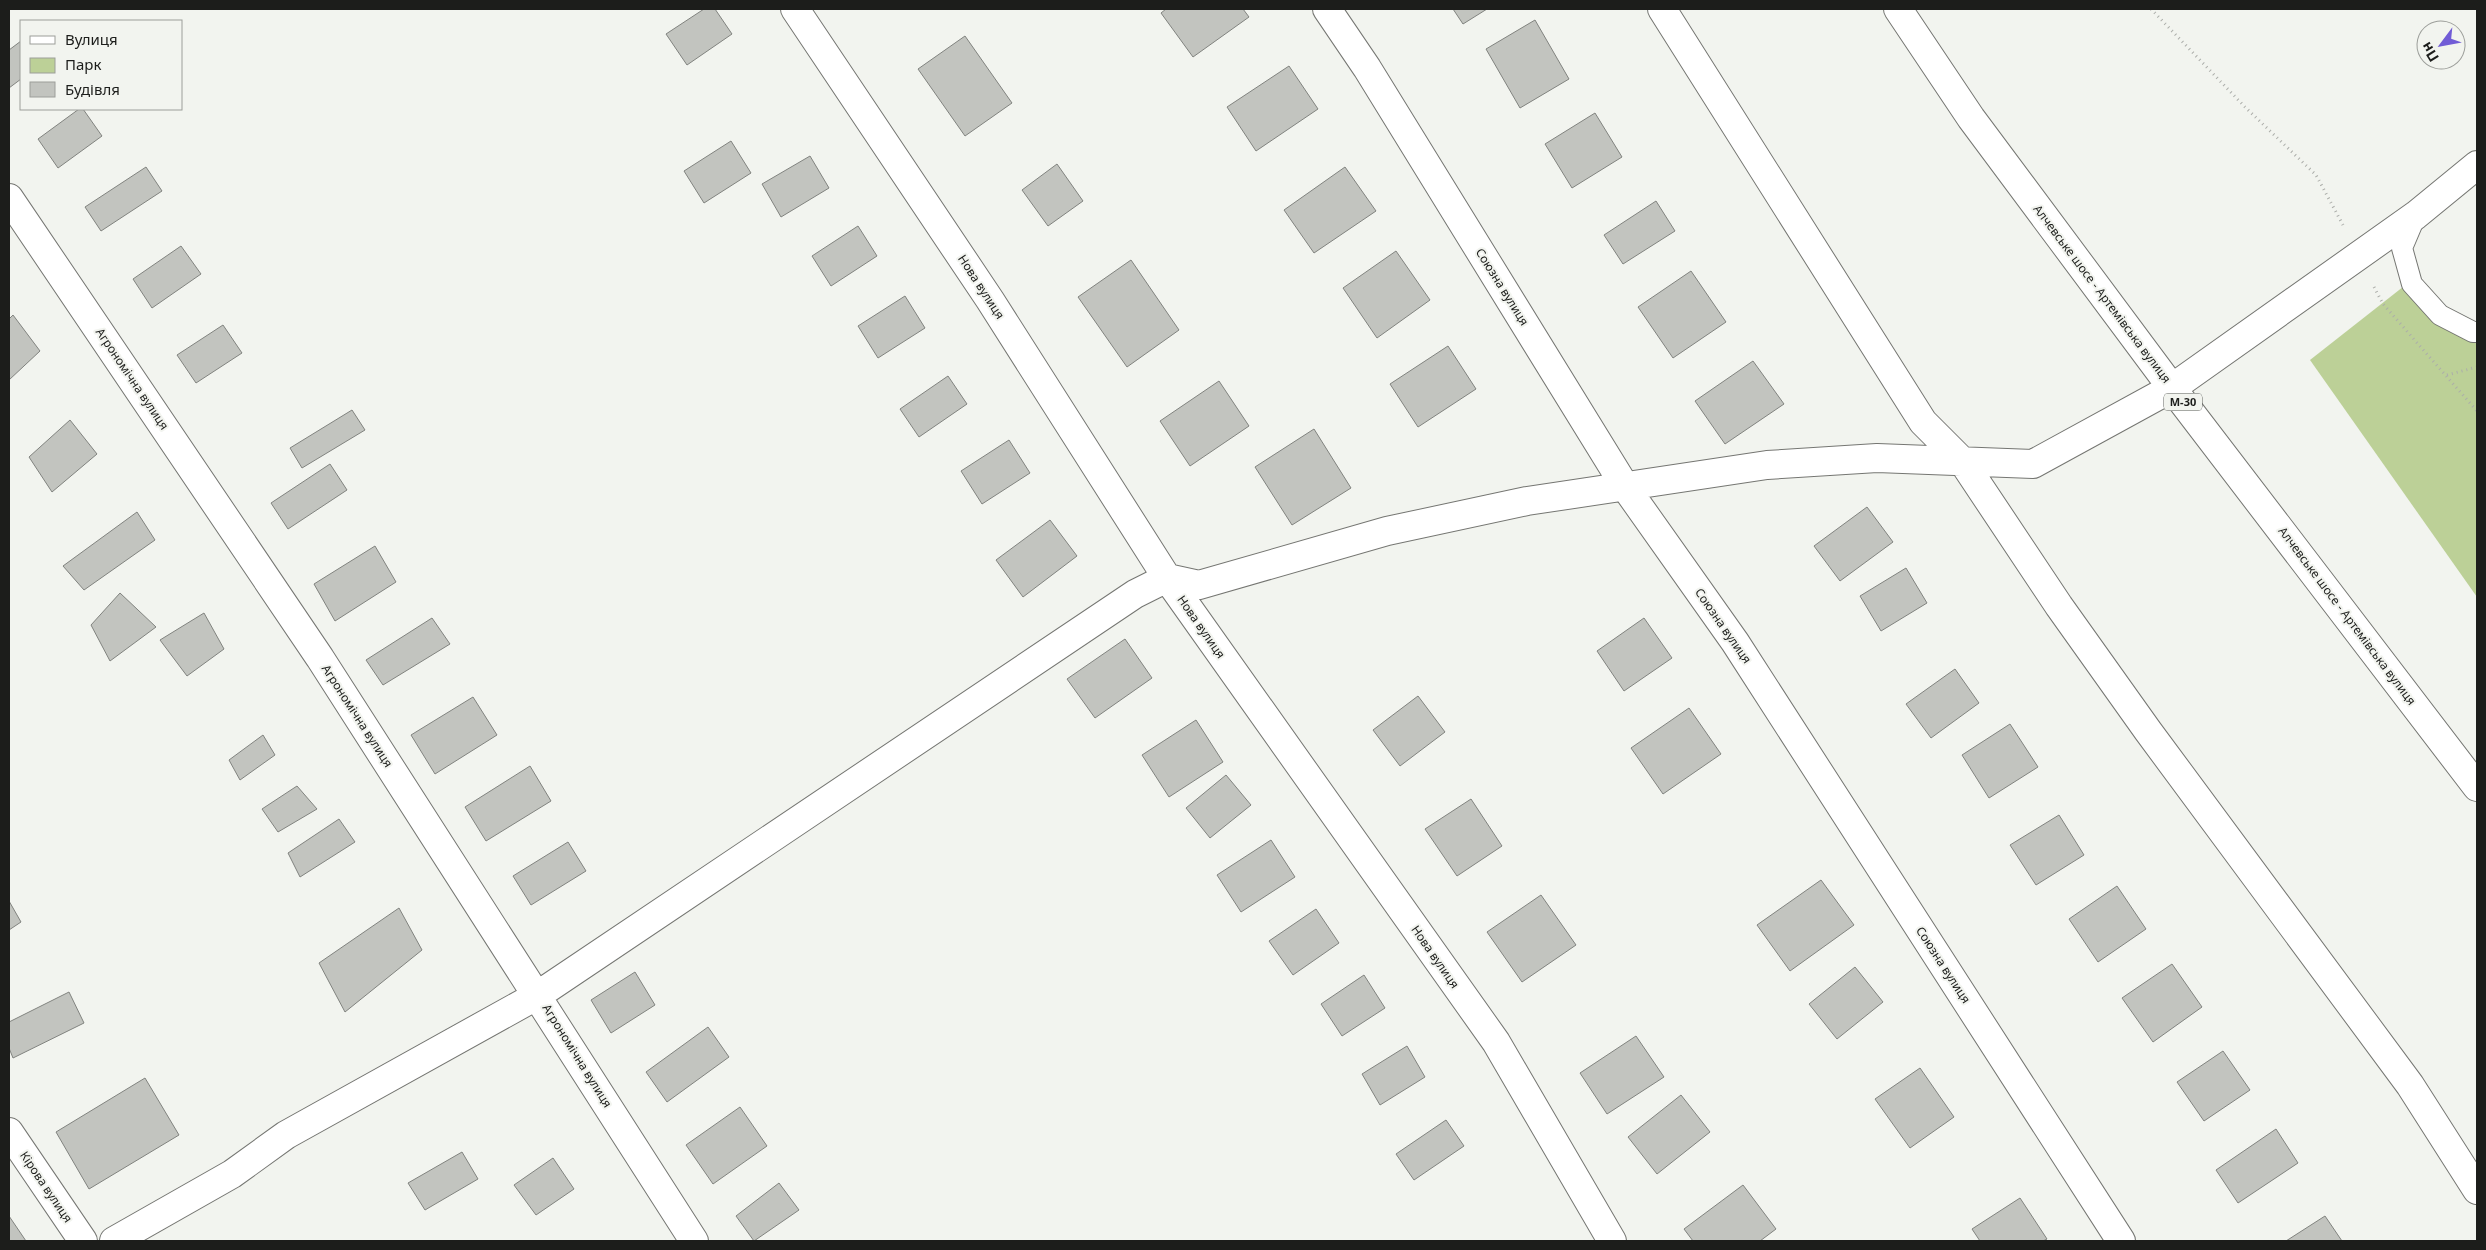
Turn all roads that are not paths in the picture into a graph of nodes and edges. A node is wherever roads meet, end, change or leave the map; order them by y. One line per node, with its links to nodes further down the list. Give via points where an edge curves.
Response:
1 (795, 9): 12 (main road, Нова вулиця, via 990,300)
2 (1327, 9): 11 (main road, Союзна вулиця, via 1367,68)
3 (1662, 9): 10 (main road, via 1922,422)
4 (1898, 9): 9 (main road, Алчевське шосе - Артемівська вулиця / М-30, via 1971,118)
5 (2477, 165): 7 (main road)
6 (9, 198): 14 (main road, Агрономічна вулиця, via 320,658)
7 (2416, 215): 8 (lane, via 2402,248 2412,284 2440,315); 9 (main road)
8 (2477, 332)
9 (2172, 388): 10 (main road, via 2033,464); 13 (main road, Алчевське шосе - Артемівська вулиця / М-30)
10 (1962, 462): 11 (main road, via 1877,458 1767,465); 16 (main road, via 2148,731 2410,1085)
11 (1626, 488): 12 (main road, via 1527,501 1387,532 1199,585); 21 (main road, Союзна вулиця, via 1735,642)
12 (1166, 578): 14 (main road, via 1135,594); 20 (main road, Нова вулиця, via 1496,1042)
13 (2477, 788)
14 (538, 995): 18 (main road, via 286,1135 232,1174); 19 (main road, Агрономічна вулиця)
15 (9, 1132): 17 (main road, Кірова вулиця)
16 (2477, 1190)
17 (83, 1241)
18 (114, 1241)
19 (694, 1241)
20 (1612, 1241)
21 (2121, 1241)

